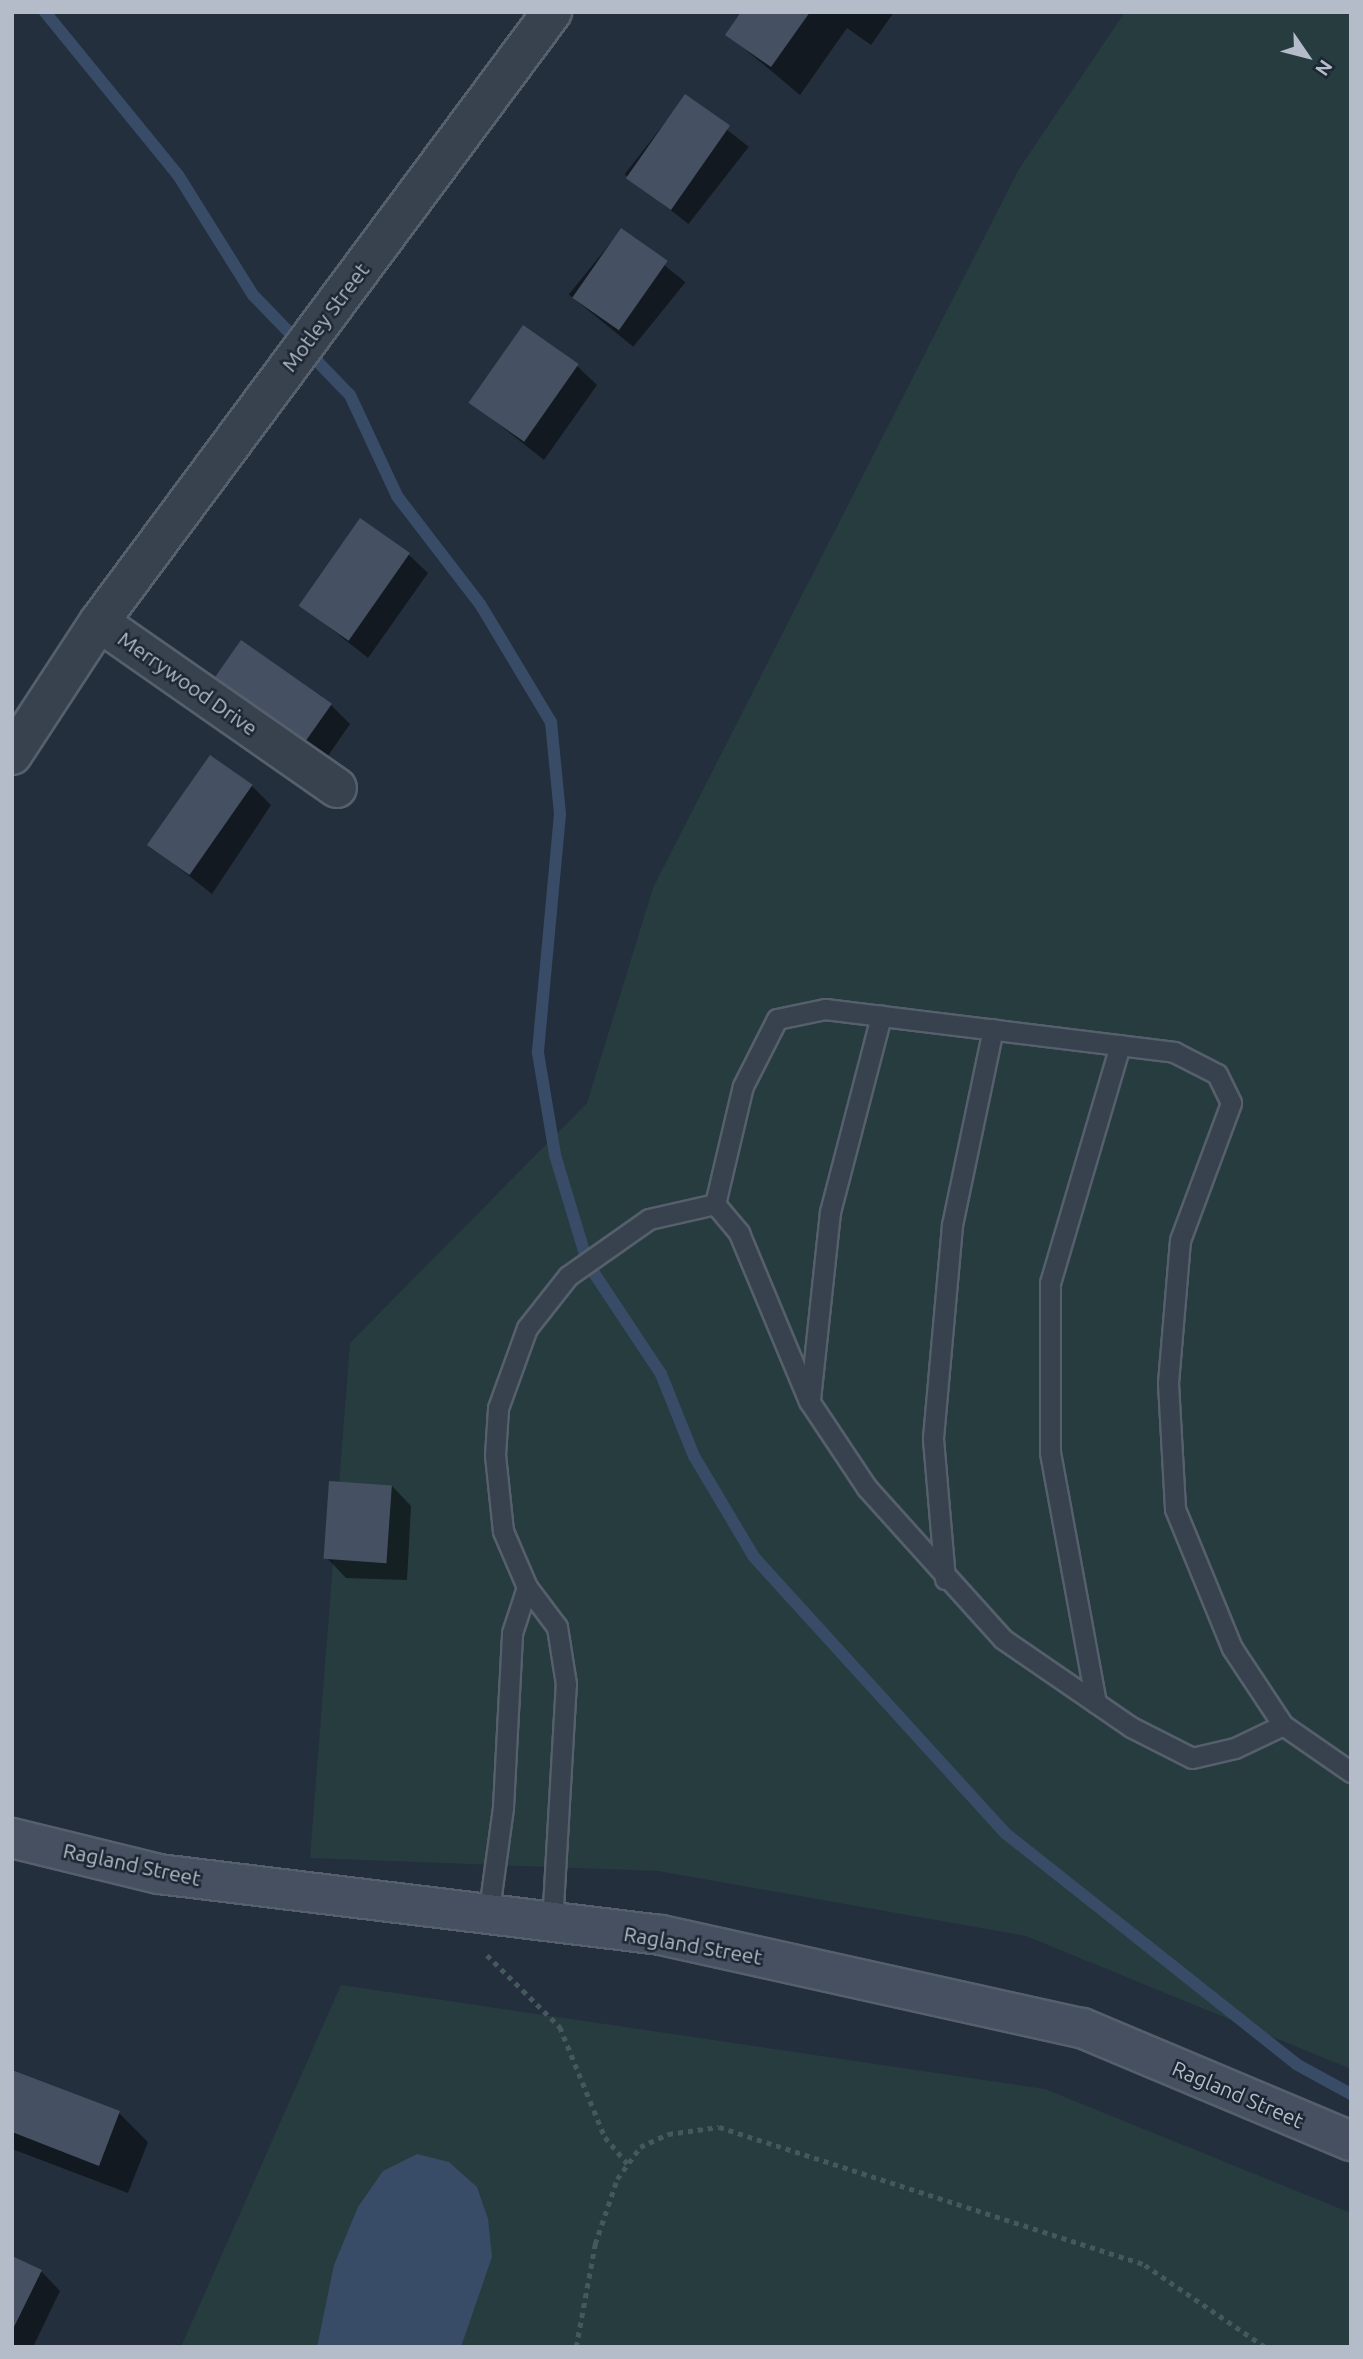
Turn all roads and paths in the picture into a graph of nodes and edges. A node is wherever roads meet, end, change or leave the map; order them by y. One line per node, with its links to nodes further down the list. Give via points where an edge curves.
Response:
1 (552, 12): 2 (street, Motley Street)
2 (99, 622): 3 (street, Merrywood Drive); 4 (street, Merrywood Drive)
3 (12, 755)
4 (338, 788)
5 (881, 1016): 6 (lane); 8 (lane, via 825,1009 777,1019 743,1086); 9 (lane, via 830,1212)
6 (993, 1029): 7 (lane); 10 (lane, via 952,1225 934,1425)
7 (1121, 1045): 12 (lane, via 1050,1283 1050,1452); 13 (lane, via 1174,1052 1217,1074 1231,1103 1180,1240 1168,1383 1175,1509 1232,1648)
8 (715, 1204): 9 (lane, via 739,1233); 11 (lane, via 649,1219 568,1276 527,1328 498,1408 495,1455 503,1531)
9 (809, 1401): 10 (lane, via 867,1488)
10 (945, 1579): 12 (lane, via 1003,1639)
11 (527, 1587): 16 (lane, via 512,1633 503,1807); 17 (lane, via 556,1627 566,1684)
12 (1096, 1703): 13 (lane, via 1192,1758 1235,1748)
13 (1283, 1726): 14 (lane)
14 (1351, 1772)
15 (12, 1838): 16 (street, Ragland Street, via 159,1874)
16 (488, 1917): 17 (street, Ragland Street); 19 (path, via 484,1951 561,2027 605,2137)
17 (552, 1924): 18 (street, Ragland Street, via 662,1935 1082,2028)
18 (1351, 2141)
19 (628, 2164): 20 (path, via 595,2244); 21 (path, via 640,2147 668,2134 719,2127 1145,2265)
20 (576, 2347)
21 (1265, 2347)

